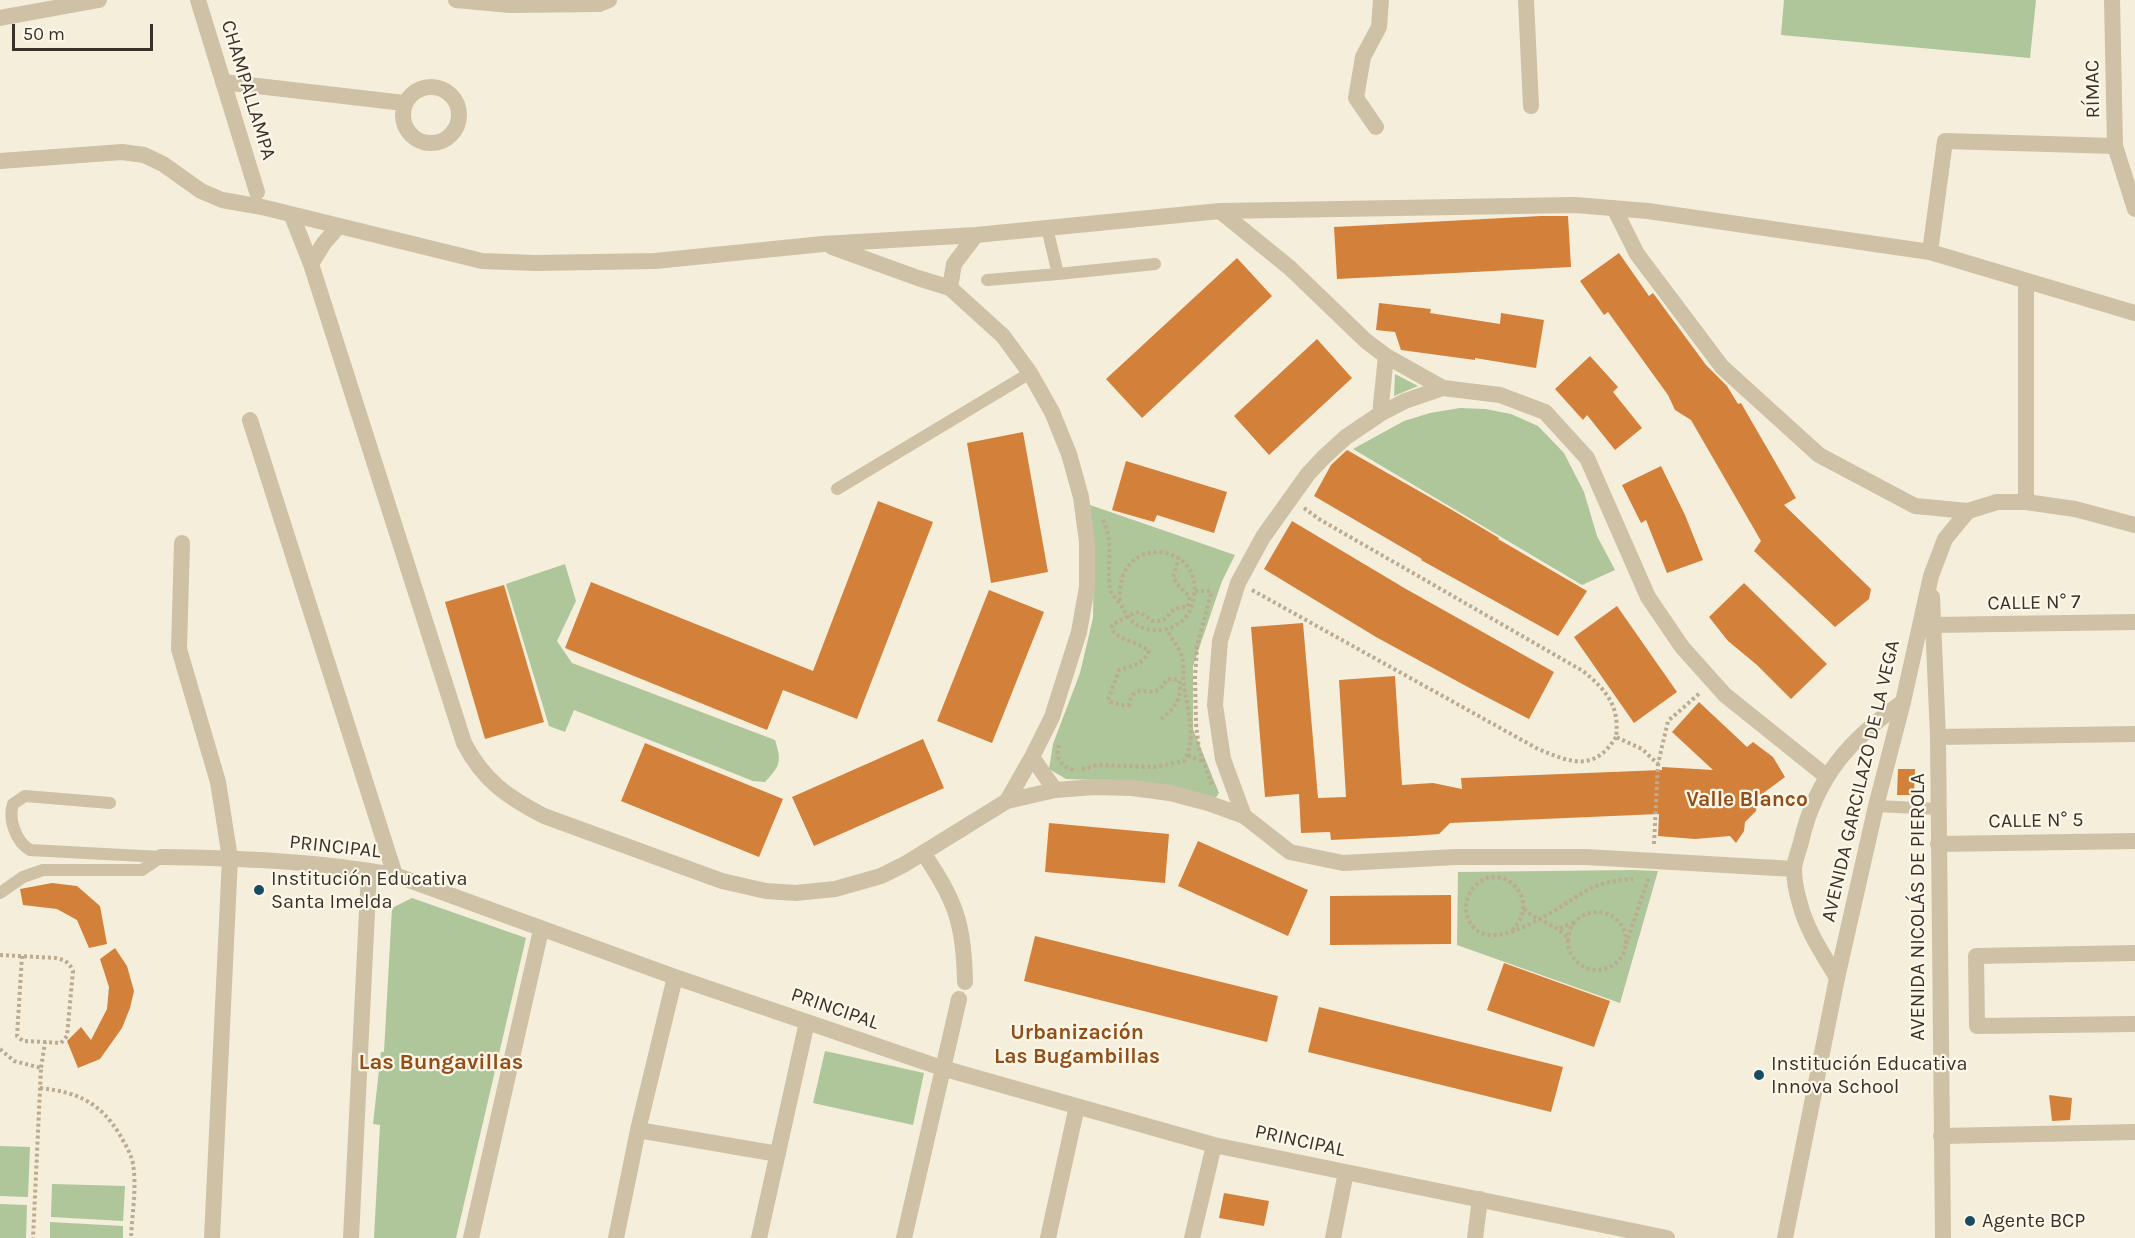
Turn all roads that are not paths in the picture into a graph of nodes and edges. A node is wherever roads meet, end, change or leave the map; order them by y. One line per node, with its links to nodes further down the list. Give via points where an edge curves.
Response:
1 (99, 0): 8 (street)
2 (198, 0): 9 (street, CHAMPALLAMPA)
3 (456, 0): 4 (street, via 510,5)
4 (609, 0)
5 (1381, 0): 12 (street, via 1379,27 1363,57 1356,98)
6 (1526, 0): 11 (street)
7 (2112, 0): 13 (street, RÍMAC)
8 (0, 18)
9 (223, 82): 10 (street); 16 (street, CHAMPALLAMPA)
10 (404, 103)
11 (1532, 106)
12 (1376, 127)
13 (2115, 146): 15 (street, RÍMAC); 26 (street, via 1945,141)
14 (0, 161): 21 (street, via 122,152 144,154 222,200)
15 (2124, 176): 17 (street, RÍMAC); 19 (street, RÍMAC)
16 (257, 192)
17 (2135, 192)
18 (1614, 208): 20 (street, via 1575,205); 26 (street); 41 (street, via 1637,254 1722,367 1819,455 1915,506)
19 (2135, 209)
20 (1220, 211): 23 (street); 34 (street, via 1290,268)
21 (292, 216): 22 (street); 27 (street)
22 (338, 227): 25 (street, via 482,261 535,263 655,261); 27 (street)
23 (1047, 228): 24 (street); 29 (lane)
24 (976, 235): 25 (street); 32 (street, via 954,264)
25 (823, 244): 32 (street)
26 (1930, 252): 31 (street)
27 (311, 264): 60 (street, via 464,743 473,760 499,789 544,816 722,881 766,891 816,891 856,884 881,876)
28 (1155, 264): 29 (lane)
29 (1058, 274): 30 (lane)
30 (987, 280)
31 (2026, 281): 33 (street); 40 (street)
32 (950, 288): 35 (street, via 1004,336)
33 (2135, 313)
34 (1386, 356): 36 (street); 37 (street)
35 (1030, 373): 39 (lane); 50 (street, via 1053,412 1081,497 1088,587 1079,632 1052,717)
36 (1443, 388): 37 (street); 51 (street, via 1500,395 1545,412 1587,458 1648,597 1682,647 1725,695)
37 (1380, 414): 57 (street, via 1324,457 1263,537 1238,583 1220,641 1215,705 1223,759)
38 (250, 420): 65 (street)
39 (837, 489)
40 (2026, 502): 41 (street, via 1997,502); 42 (street, via 2075,509)
41 (1968, 511): 44 (street, AVENIDA GARCILAZO DE LA VEGA, via 1945,539)
42 (2135, 525)
43 (182, 543): 62 (street, via 178,649 218,782)
44 (1931, 576): 46 (street, AVENIDA NICOLÁS DE PIEROLA); 47 (street, AVENIDA GARCILAZO DE LA VEGA)
45 (2135, 622): 46 (street, CALLE N° 7)
46 (1933, 625): 49 (street, AVENIDA NICOLÁS DE PIEROLA)
47 (1903, 702): 51 (street, via 1879,718); 55 (street, AVENIDA GARCILAZO DE LA VEGA)
48 (2135, 734): 49 (street)
49 (1938, 737): 56 (street, AVENIDA NICOLÁS DE PIEROLA)
50 (1032, 758): 52 (street); 53 (street)
51 (1826, 776): 63 (street, via 1805,821)
52 (1055, 790): 53 (street); 57 (street, via 1132,788 1208,803)
53 (1007, 801): 60 (street)
54 (110, 803): 61 (lane, via 25,796 13,804 11,818 20,843 30,850)
55 (1876, 806): 56 (lane); 70 (street, AVENIDA GARCILAZO DE LA VEGA)
56 (1938, 809): 59 (street, AVENIDA NICOLÁS DE PIEROLA)
57 (1244, 816): 63 (street, via 1290,852 1343,864 1456,857 1586,857)
58 (2135, 841): 59 (street, CALLE N° 5)
59 (1938, 844): 79 (street, AVENIDA NICOLÁS DE PIEROLA)
60 (923, 853): 71 (street, via 943,881 957,913 964,947)
61 (161, 857): 62 (street, PRINCIPAL); 66 (lane, PRINCIPAL, via 142,870 43,870 23,877)
62 (230, 858): 64 (street, PRINCIPAL); 84 (street)
63 (1794, 869): 70 (street, via 1800,904)
64 (369, 870): 65 (street, PRINCIPAL); 85 (street)
65 (395, 875): 67 (street, PRINCIPAL)
66 (0, 893)
67 (541, 930): 69 (street, PRINCIPAL); 86 (street)
68 (2135, 953): 74 (street, via 1976,956 1976,980 1977,1026)
69 (675, 977): 73 (street, PRINCIPAL); 77 (street)
70 (1837, 978): 95 (street, AVENIDA GARCILAZO DE LA VEGA)
71 (965, 982)
72 (959, 999): 75 (street)
73 (807, 1022): 75 (street, PRINCIPAL); 81 (street)
74 (2135, 1024)
75 (942, 1068): 76 (street, PRINCIPAL); 89 (street)
76 (1077, 1106): 80 (street, PRINCIPAL); 90 (street)
77 (638, 1130): 81 (street); 87 (street)
78 (2135, 1132): 79 (street)
79 (1941, 1136): 96 (street, AVENIDA NICOLÁS DE PIEROLA)
80 (1214, 1145): 82 (street, PRINCIPAL); 91 (street)
81 (778, 1154): 88 (street)
82 (1346, 1172): 83 (street, PRINCIPAL); 92 (street)
83 (1480, 1200): 93 (street); 94 (street, PRINCIPAL)
84 (212, 1238)
85 (351, 1238)
86 (471, 1238)
87 (616, 1238)
88 (759, 1238)
89 (904, 1238)
90 (1048, 1238)
91 (1192, 1238)
92 (1333, 1238)
93 (1474, 1238)
94 (1667, 1238)
95 (1785, 1238)
96 (1943, 1238)

